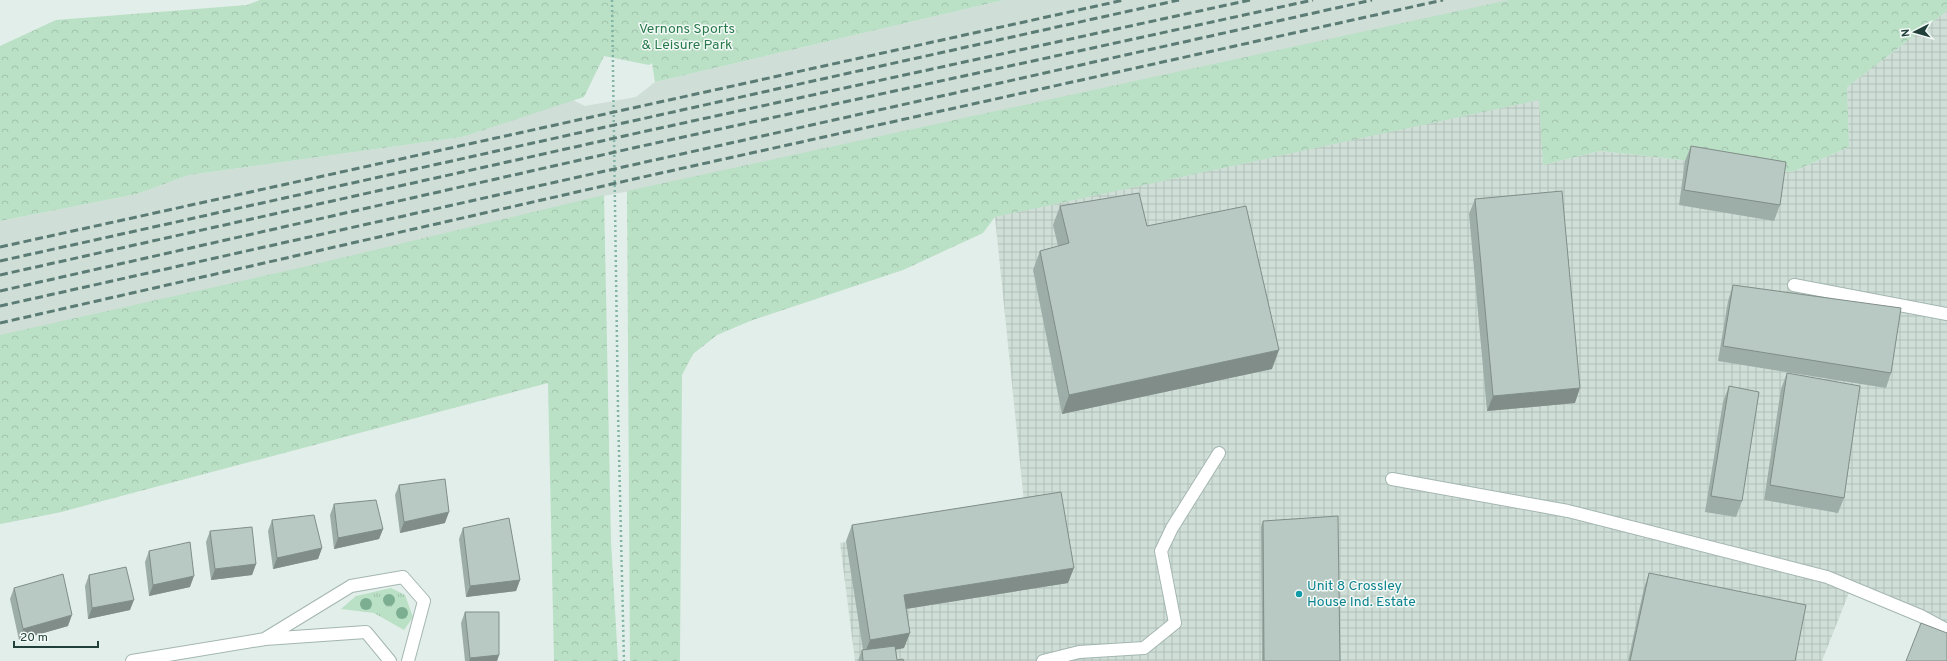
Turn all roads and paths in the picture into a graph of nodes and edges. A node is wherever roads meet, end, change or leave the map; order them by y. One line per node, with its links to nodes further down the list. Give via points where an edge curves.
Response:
1 (612, 0): 11 (path)
2 (1794, 286): 3 (street)
3 (1947, 314)
4 (1219, 453): 12 (street, via 1172,528 1162,551 1175,623 1144,648 1079,652)
5 (1392, 480): 6 (street, via 1568,511 1827,577 1921,616)
6 (1947, 630)
7 (265, 639): 8 (street); 9 (street, via 366,632); 10 (street, via 351,586 403,577 424,601)
8 (136, 661)
9 (390, 661)
10 (408, 661)
11 (624, 661)
12 (1043, 661)

